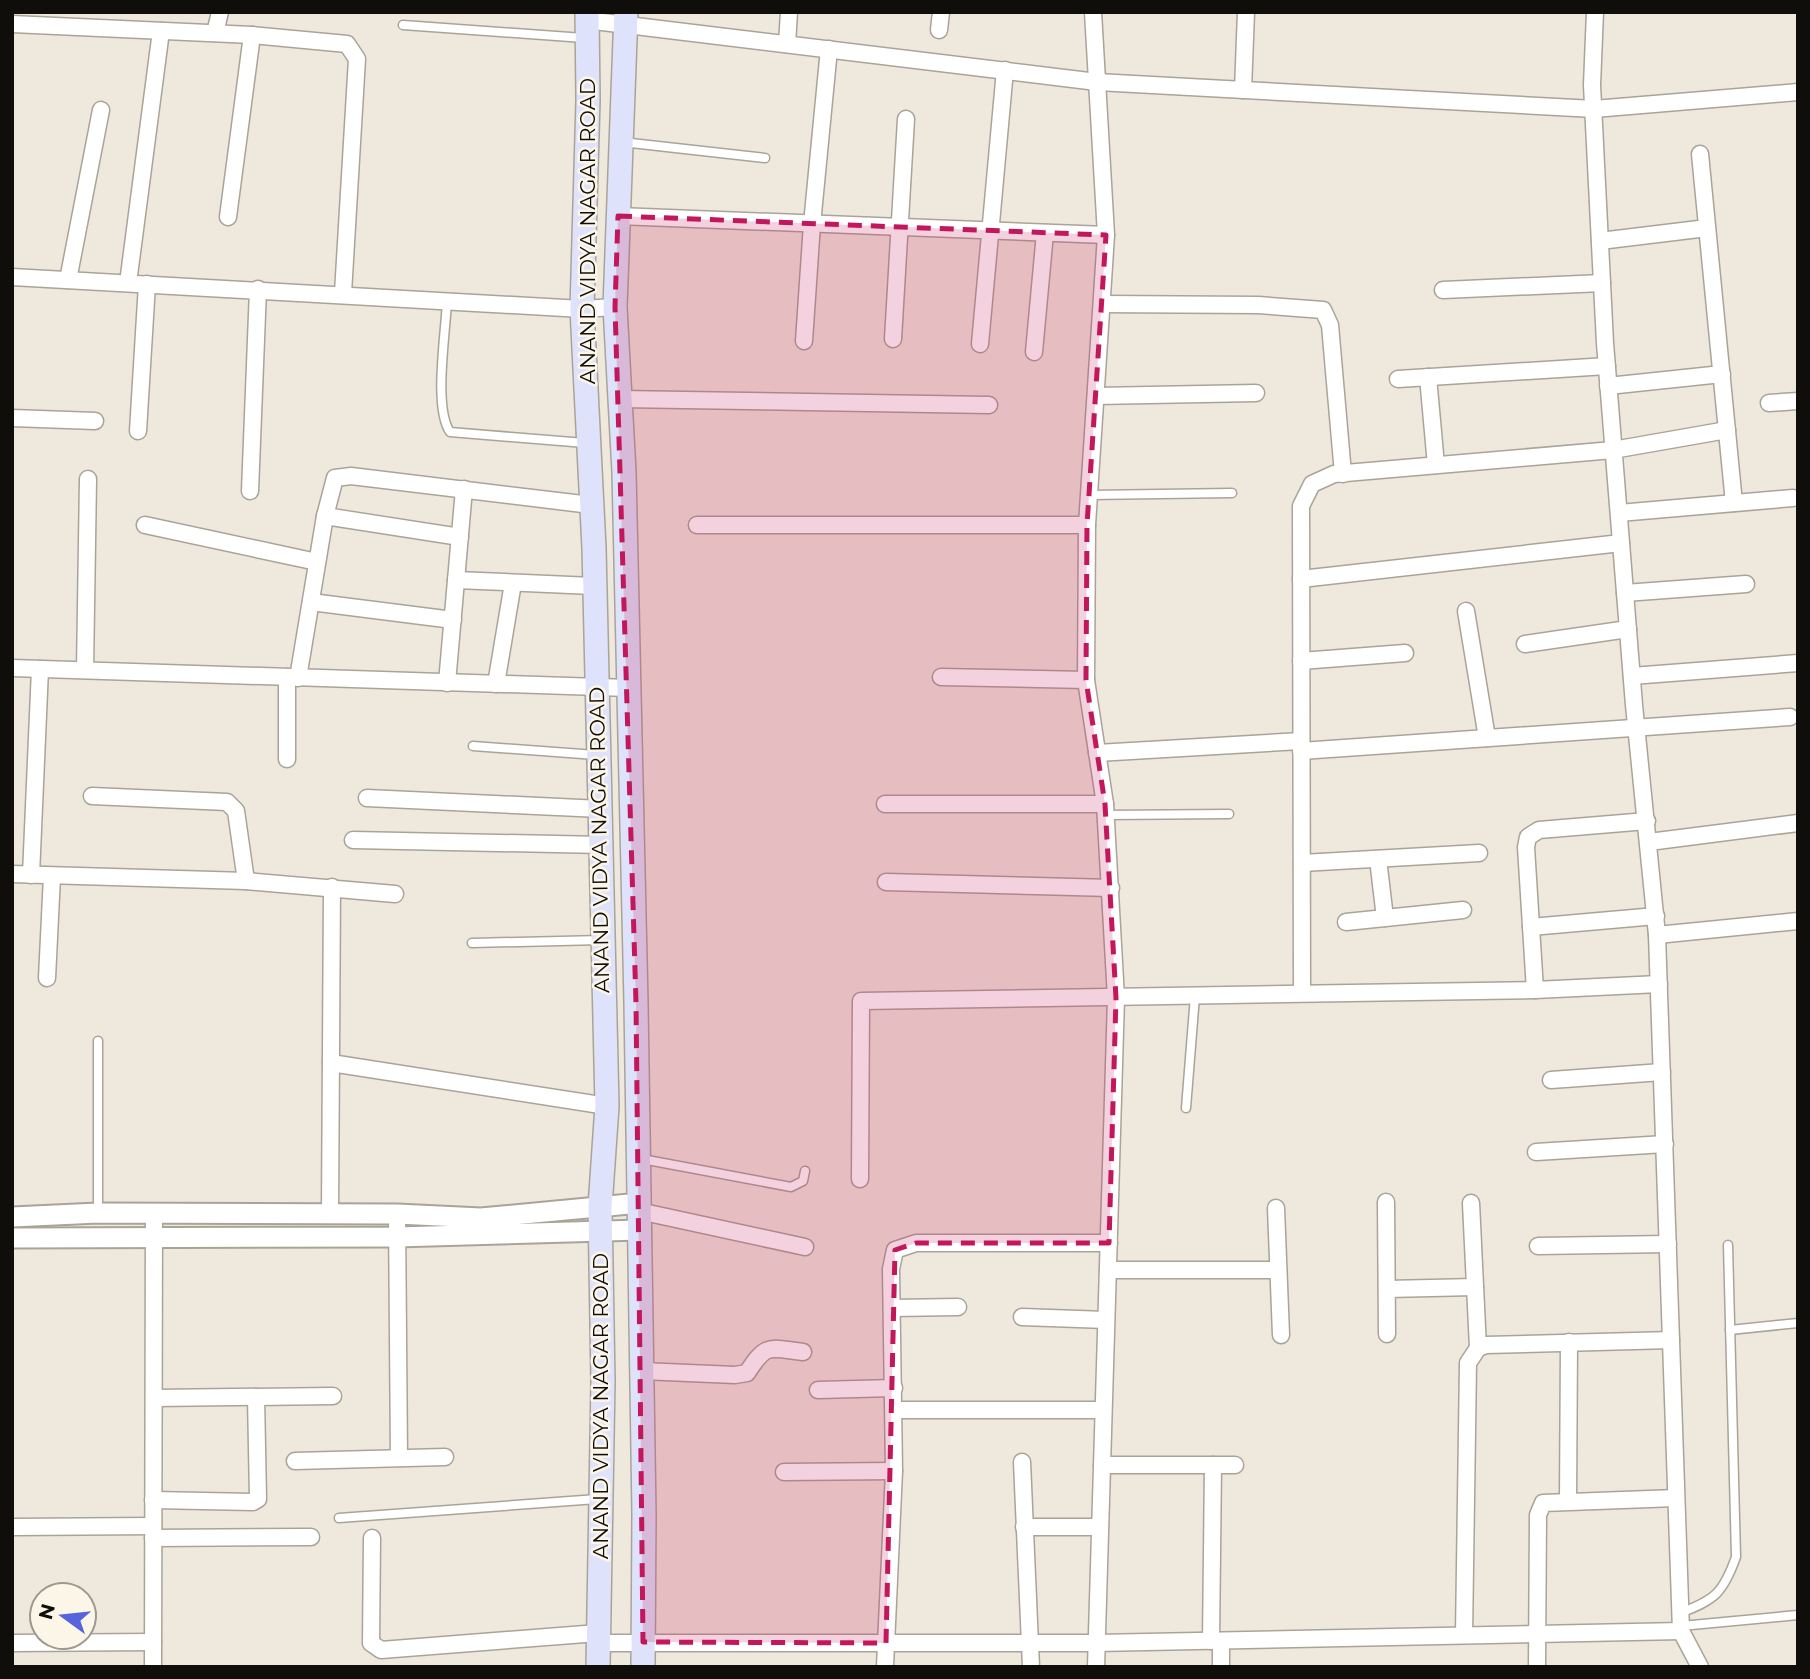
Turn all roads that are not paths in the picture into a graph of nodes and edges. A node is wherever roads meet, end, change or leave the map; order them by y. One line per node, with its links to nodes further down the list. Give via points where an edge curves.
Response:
1 (220, 12): 13 (street)
2 (789, 12): 15 (street)
3 (941, 12): 11 (street)
4 (1093, 12): 18 (street)
5 (1246, 12): 19 (street)
6 (1595, 12): 21 (street)
7 (626, 19): 9 (street); 15 (street); 24 (main road, ANAND VIDYA NAGAR ROAD)
8 (12, 24): 12 (street)
9 (587, 24): 10 (lane); 47 (main road, ANAND VIDYA NAGAR ROAD)
10 (403, 25)
11 (939, 30)
12 (161, 31): 13 (street); 38 (street)
13 (215, 33): 14 (street)
14 (252, 35): 28 (street); 43 (street, via 336,41 347,44 357,58)
15 (787, 44): 16 (street)
16 (829, 49): 17 (street); 29 (street)
17 (1006, 70): 18 (street); 32 (street)
18 (1097, 82): 19 (street); 34 (street)
19 (1243, 90): 21 (street)
20 (1798, 92): 21 (street)
21 (1594, 109): 35 (street)
22 (101, 110): 37 (street)
23 (906, 119): 30 (street)
24 (621, 142): 26 (lane); 27 (main road, ANAND VIDYA NAGAR ROAD)
25 (1700, 154): 31 (street)
26 (765, 159)
27 (618, 216): 29 (street); 46 (main road, ANAND VIDYA NAGAR ROAD)
28 (228, 217)
29 (812, 224): 30 (street); 49 (street)
30 (901, 227): 32 (street); 48 (street)
31 (1707, 228): 35 (street); 53 (street)
32 (992, 231): 33 (street); 50 (street)
33 (1045, 233): 34 (street); 51 (street)
34 (1106, 235): 45 (street)
35 (1600, 241): 39 (street)
36 (12, 277): 37 (street)
37 (68, 280): 38 (street)
38 (128, 283): 40 (street)
39 (1602, 283): 42 (street); 52 (street)
40 (147, 284): 41 (street); 66 (street)
41 (258, 289): 43 (street); 73 (street)
42 (1443, 290)
43 (343, 293): 44 (street)
44 (447, 300): 47 (street); 67 (lane, via 442,405 450,432)
45 (1102, 303): 58 (street); 70 (street, via 1324,310 1330,325)
46 (615, 307): 47 (street); 59 (main road, ANAND VIDYA NAGAR ROAD)
47 (582, 309): 67 (main road, ANAND VIDYA NAGAR ROAD)
48 (893, 339)
49 (804, 341)
50 (979, 344)
51 (1034, 352)
52 (1607, 366): 54 (street); 56 (street)
53 (1722, 374): 56 (street); 65 (street)
54 (1428, 377): 55 (street); 69 (street)
55 (1398, 379)
56 (1608, 386): 68 (street)
57 (1256, 393): 58 (street)
58 (1096, 397): 75 (street)
59 (620, 399): 62 (street); 111 (main road, ANAND VIDYA NAGAR ROAD)
60 (1798, 401): 61 (street)
61 (1769, 403)
62 (989, 405)
63 (12, 418): 64 (street)
64 (95, 421)
65 (1727, 430): 68 (street); 77 (street)
66 (138, 431)
67 (588, 443): 78 (main road, ANAND VIDYA NAGAR ROAD)
68 (1614, 450): 69 (street); 79 (street)
69 (1436, 465): 70 (street)
70 (1343, 474): 87 (street, via 1312,484 1301,506)
71 (88, 479): 103 (street)
72 (464, 489): 78 (street); 80 (street, via 342,475 332,484); 84 (street)
73 (250, 491)
74 (1232, 493): 75 (lane)
75 (1089, 495): 83 (street)
76 (1793, 498): 77 (street)
77 (1734, 503): 79 (street)
78 (591, 505): 91 (main road, ANAND VIDYA NAGAR ROAD)
79 (1619, 513): 85 (street)
80 (325, 516): 84 (street); 86 (street)
81 (145, 525): 86 (street)
82 (697, 525): 83 (street)
83 (1087, 525): 107 (street)
84 (460, 537): 88 (street)
85 (1621, 542): 87 (street); 92 (street)
86 (317, 562): 93 (street)
87 (1301, 579): 99 (street)
88 (456, 580): 89 (street); 95 (street)
89 (513, 583): 91 (street); 109 (street)
90 (1746, 584): 92 (street)
91 (593, 586): 110 (main road, ANAND VIDYA NAGAR ROAD)
92 (1625, 593): 96 (street)
93 (311, 602): 95 (street); 106 (street)
94 (1466, 611): 114 (street)
95 (453, 620): 108 (street)
96 (1628, 629): 97 (street); 104 (street)
97 (1525, 644)
98 (1405, 653): 99 (street)
99 (1301, 662): 116 (street)
100 (1798, 663): 104 (street)
101 (12, 668): 102 (street)
102 (40, 669): 103 (street); 135 (street)
103 (85, 670): 106 (street)
104 (1632, 676): 113 (street)
105 (940, 677): 107 (street)
106 (293, 678): 108 (street); 119 (street)
107 (1086, 680): 117 (street)
108 (447, 683): 109 (street)
109 (496, 684): 110 (street)
110 (595, 686): 111 (street); 118 (main road, ANAND VIDYA NAGAR ROAD)
111 (629, 688): 165 (main road, ANAND VIDYA NAGAR ROAD)
112 (1790, 718): 113 (street)
113 (1637, 727): 114 (street); 126 (street)
114 (1488, 738): 116 (street)
115 (473, 746): 118 (lane)
116 (1301, 746): 117 (street); 133 (street)
117 (1097, 753): 124 (street)
118 (598, 755): 123 (main road, ANAND VIDYA NAGAR ROAD)
119 (288, 759)
120 (92, 796): 137 (street, via 227,802 236,811)
121 (367, 798): 123 (street)
122 (885, 804): 124 (street)
123 (601, 809): 130 (main road, ANAND VIDYA NAGAR ROAD)
124 (1105, 810): 125 (lane); 140 (street)
125 (1229, 814)
126 (1647, 821): 129 (street); 147 (street, via 1538,830 1528,837)
127 (1798, 823): 129 (street)
128 (353, 840): 130 (street)
129 (1649, 842): 143 (street)
130 (603, 845): 149 (main road, ANAND VIDYA NAGAR ROAD)
131 (1479, 853): 132 (street)
132 (1378, 859): 133 (street); 144 (street)
133 (1301, 863): 154 (street)
134 (12, 874): 135 (street)
135 (31, 875): 136 (street)
136 (52, 876): 137 (street); 151 (street)
137 (246, 881): 139 (street)
138 (886, 882): 140 (street)
139 (332, 887): 141 (street); 158 (street)
140 (1111, 888): 156 (street)
141 (395, 894)
142 (1464, 910): 144 (street)
143 (1656, 916): 147 (street); 148 (street)
144 (1385, 918): 146 (street)
145 (1798, 921): 148 (street)
146 (1346, 922)
147 (1531, 928): 153 (street)
148 (1657, 935): 152 (street)
149 (602, 940): 150 (lane); 161 (main road, ANAND VIDYA NAGAR ROAD)
150 (472, 943)
151 (47, 978)
152 (1660, 984): 153 (street); 159 (street)
153 (1535, 990): 154 (street)
154 (1302, 993): 155 (street)
155 (1195, 996): 156 (street); 162 (lane)
156 (1116, 998): 167 (street, via 861,1001); 181 (street)
157 (98, 1041): 171 (lane)
158 (331, 1063): 161 (street); 173 (street)
159 (1662, 1072): 160 (street); 163 (street)
160 (1551, 1080)
161 (607, 1106): 177 (main road, ANAND VIDYA NAGAR ROAD)
162 (1186, 1108)
163 (1665, 1144): 164 (street); 182 (street)
164 (1536, 1152)
165 (639, 1158): 166 (lane, via 791,1187 803,1181); 175 (main road, ANAND VIDYA NAGAR ROAD)
166 (805, 1171)
167 (860, 1179)
168 (1386, 1202): 189 (street)
169 (1471, 1203): 188 (street)
170 (1276, 1208): 187 (street)
171 (98, 1213): 172 (street); 176 (street)
172 (154, 1213): 173 (street); 178 (street)
173 (330, 1214): 174 (street)
174 (397, 1214): 177 (street); 179 (street)
175 (640, 1215): 177 (street); 185 (street); 202 (main road, ANAND VIDYA NAGAR ROAD)
176 (12, 1217)
177 (600, 1219): 179 (street, via 528,1235); 220 (main road, ANAND VIDYA NAGAR ROAD)
178 (154, 1237): 179 (street); 180 (street); 207 (street)
179 (397, 1237): 211 (street)
180 (12, 1238)
181 (1109, 1243): 186 (street); 191 (street, via 904,1245 895,1250 892,1259)
182 (1668, 1244): 184 (street); 198 (street)
183 (1728, 1245): 195 (lane)
184 (1538, 1246)
185 (805, 1247)
186 (1108, 1270): 187 (street); 193 (street)
187 (1278, 1270): 197 (street)
188 (1475, 1287): 189 (street); 200 (street)
189 (1387, 1289): 196 (street)
190 (958, 1307): 191 (street)
191 (892, 1308): 203 (street)
192 (1022, 1317): 193 (street)
193 (1106, 1320): 209 (street)
194 (1798, 1323): 195 (lane)
195 (1730, 1330): 231 (lane, via 1736,1557 1718,1593)
196 (1387, 1334)
197 (1281, 1335)
198 (1671, 1340): 199 (street); 219 (street)
199 (1569, 1342): 200 (street); 222 (street)
200 (1478, 1348): 233 (street, via 1468,1363)
201 (803, 1352): 202 (street, via 769,1349 759,1353 747,1373 736,1375)
202 (642, 1371): 237 (main road, ANAND VIDYA NAGAR ROAD)
203 (894, 1388): 204 (street); 208 (street)
204 (818, 1390)
205 (333, 1396): 206 (street)
206 (256, 1397): 207 (street); 221 (street, via 258,1499)
207 (154, 1398): 221 (street)
208 (894, 1410): 209 (street); 217 (street)
209 (1103, 1410): 214 (street)
210 (445, 1457): 211 (street)
211 (399, 1458): 212 (street)
212 (295, 1461)
213 (1022, 1462): 225 (street)
214 (1102, 1465): 215 (street); 226 (street)
215 (1213, 1465): 216 (street); 235 (street)
216 (1235, 1465)
217 (894, 1471): 218 (street); 239 (street)
218 (784, 1472)
219 (1676, 1498): 222 (street); 231 (street)
220 (600, 1499): 223 (lane); 234 (main road, ANAND VIDYA NAGAR ROAD)
221 (153, 1500): 227 (street)
222 (1568, 1500): 232 (street, via 1543,1503 1538,1515)
223 (339, 1518)
224 (12, 1527): 227 (street)
225 (1024, 1527): 226 (street); 240 (street)
226 (1100, 1527): 241 (street)
227 (153, 1532): 228 (street); 236 (street)
228 (312, 1537)
229 (372, 1538): 234 (street, via 371,1643 381,1650)
230 (1798, 1615): 231 (lane)
231 (1681, 1623): 232 (street); 250 (street)
232 (1539, 1634): 233 (street); 249 (street)
233 (1464, 1635): 235 (street)
234 (598, 1638): 237 (street); 243 (main road, ANAND VIDYA NAGAR ROAD)
235 (1216, 1641): 241 (street); 248 (street)
236 (153, 1642): 238 (street); 242 (street)
237 (643, 1642): 239 (street); 244 (main road, ANAND VIDYA NAGAR ROAD)
238 (12, 1643)
239 (886, 1643): 240 (street); 245 (street)
240 (1031, 1643): 241 (street); 246 (street)
241 (1096, 1643): 247 (street)
242 (153, 1667)
243 (598, 1667)
244 (643, 1667)
245 (886, 1667)
246 (1031, 1667)
247 (1097, 1667)
248 (1221, 1667)
249 (1537, 1667)
250 (1700, 1667)

